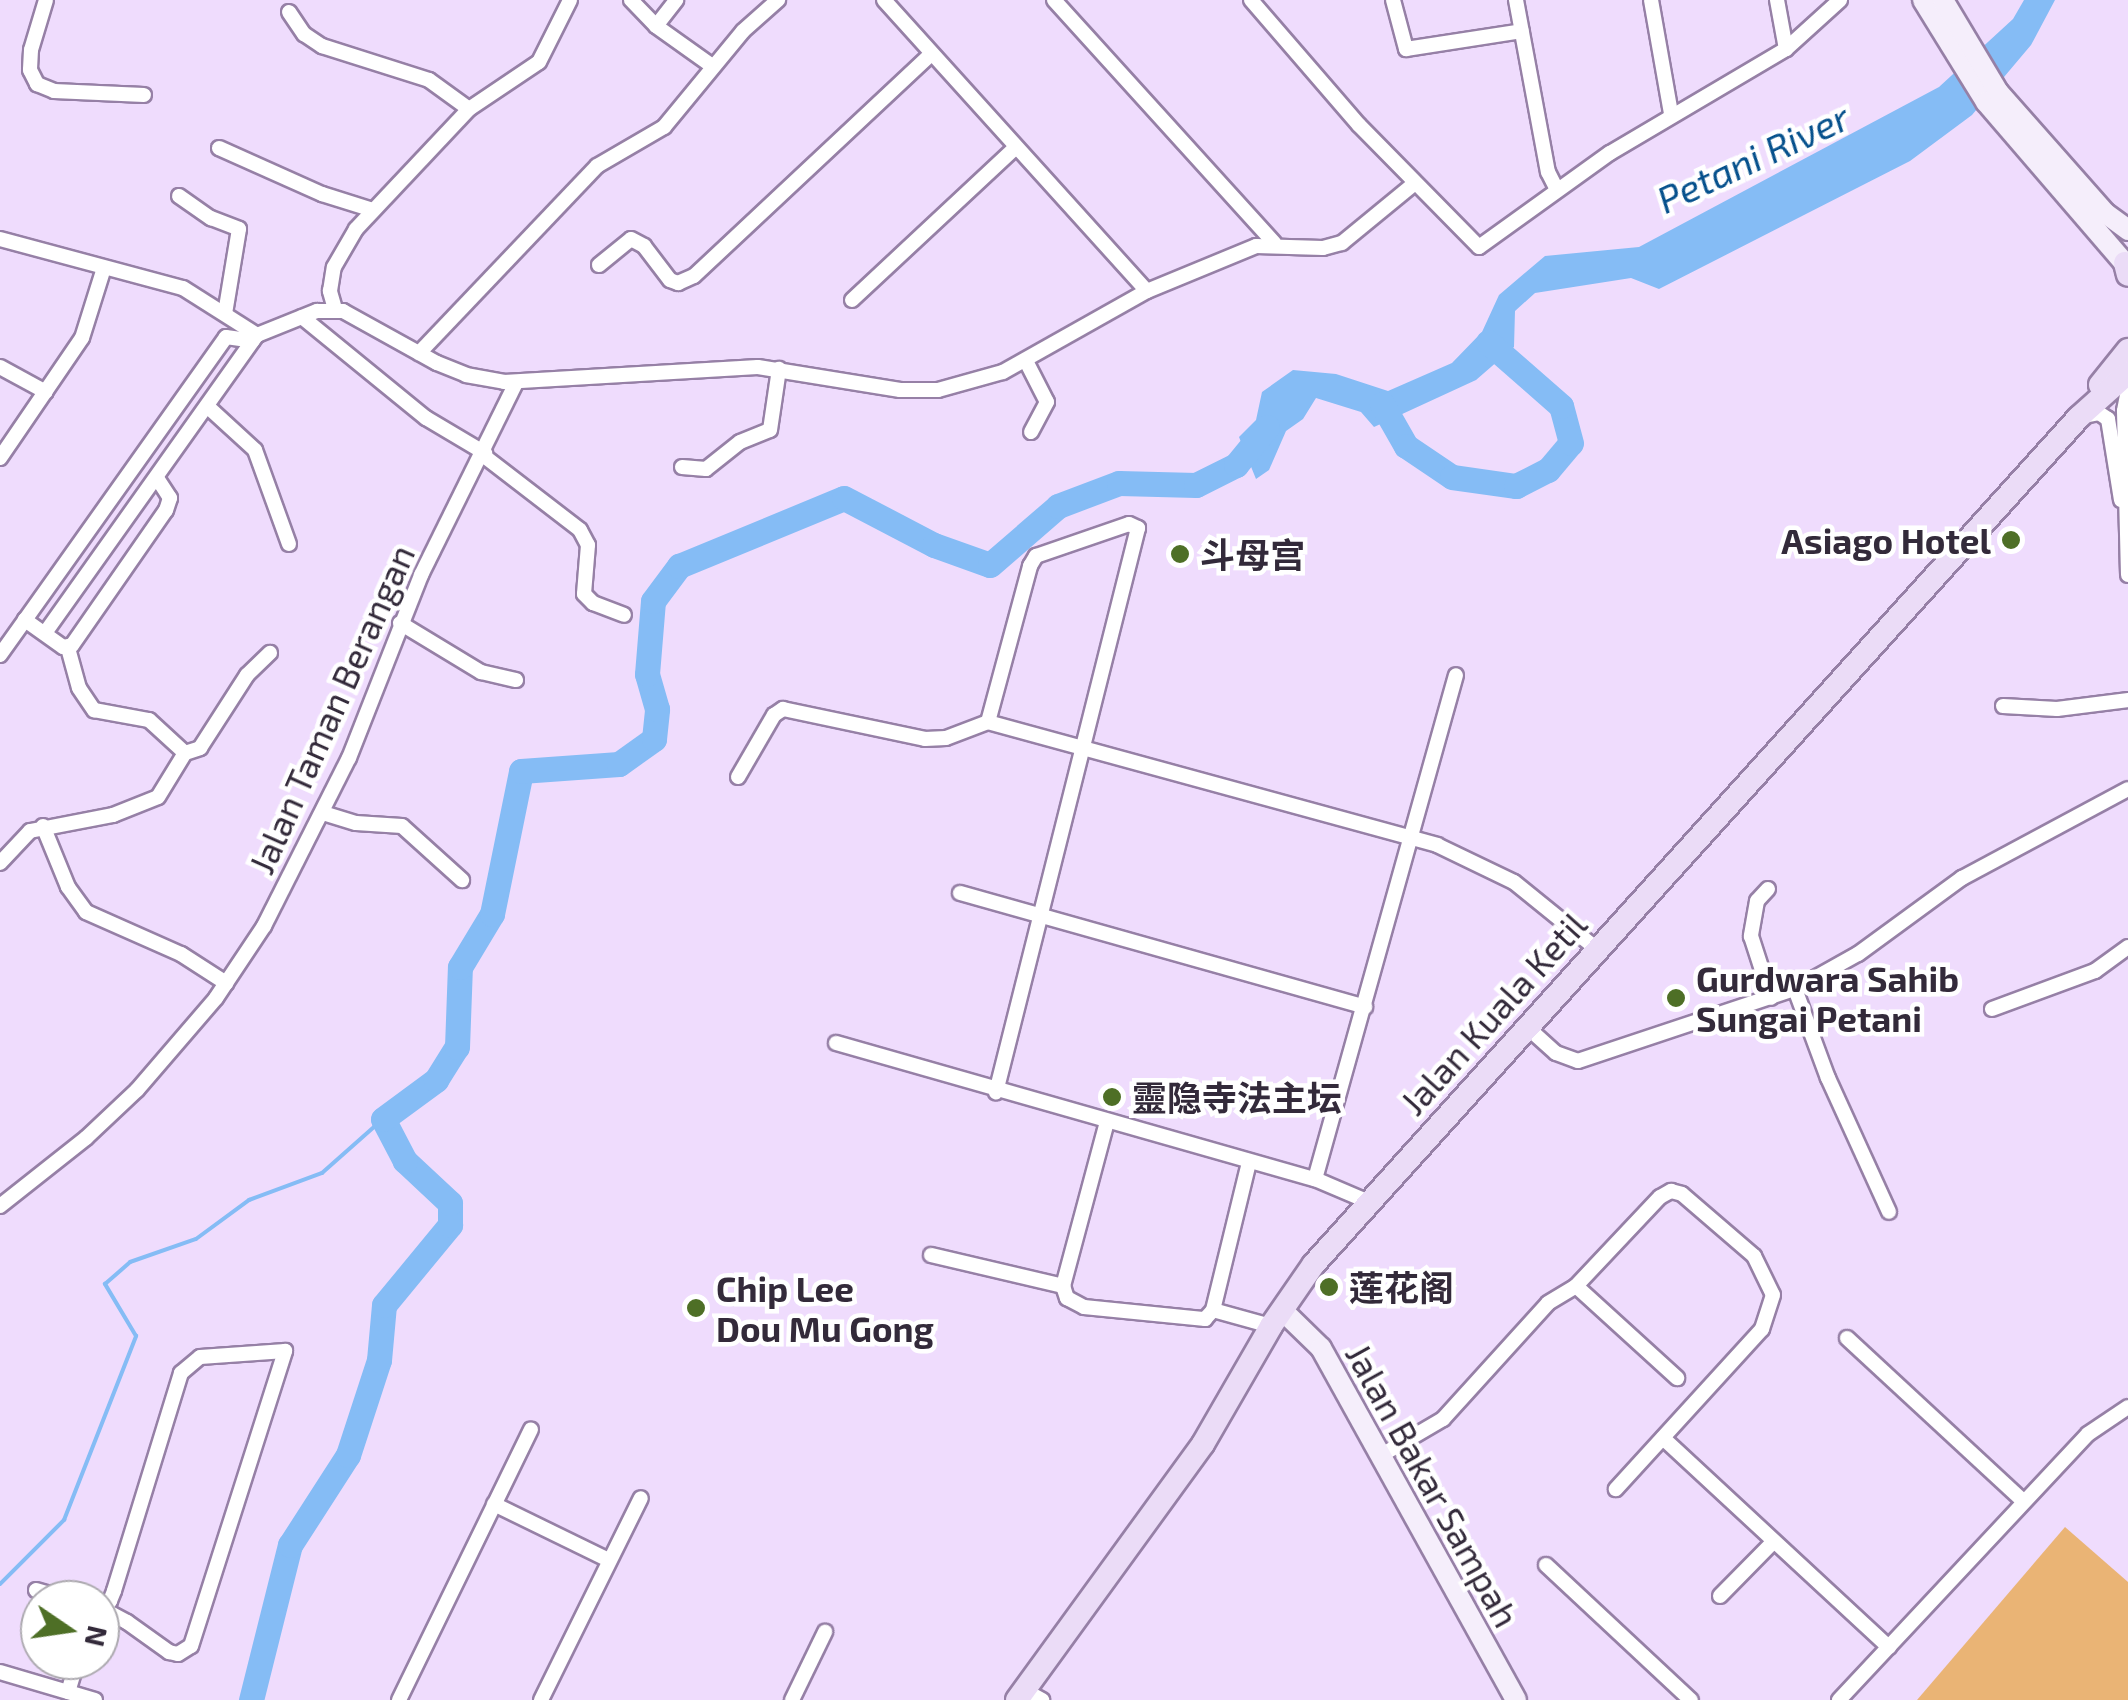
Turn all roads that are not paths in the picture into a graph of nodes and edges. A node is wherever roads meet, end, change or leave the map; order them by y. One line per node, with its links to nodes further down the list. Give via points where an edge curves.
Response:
1 (46, 0): 23 (street, via 31,50 37,84 54,91)
2 (570, 0): 24 (street, via 539,62)
3 (631, 0): 18 (street)
4 (676, 0): 18 (street)
5 (778, 0): 22 (street)
6 (884, 0): 21 (street)
7 (1054, 0): 35 (street)
8 (1393, 0): 19 (street, via 1406,49)
9 (1516, 0): 19 (street)
10 (1652, 0): 25 (street)
11 (1777, 0): 20 (street)
12 (1840, 0): 20 (street)
13 (1922, 0): 17 (main road)
14 (1944, 0): 17 (main road)
15 (1258, 3): 29 (street)
16 (289, 12): 24 (street, via 322,46 429,80)
17 (1946, 25): 28 (main road)
18 (656, 26): 22 (street)
19 (1522, 31): 30 (street)
20 (1786, 48): 25 (street)
21 (931, 54): 27 (street); 36 (street, via 694,276 670,280 632,239)
22 (712, 66): 45 (street, via 664,127 598,166)
23 (144, 95)
24 (468, 109): 32 (street)
25 (1671, 114): 30 (street)
26 (219, 148): 32 (street)
27 (1015, 148): 39 (street); 40 (street)
28 (2067, 182): 33 (main road); 38 (main road)
29 (1416, 183): 30 (street, via 1479,248); 35 (street, via 1342,243)
30 (1557, 190)
31 (179, 196): 42 (street, via 239,229)
32 (373, 210): 41 (street, via 334,267)
33 (2128, 230)
34 (0, 239): 37 (street)
35 (1274, 243): 39 (street)
36 (599, 265)
37 (104, 268): 42 (street, via 183,288); 52 (street, via 82,338)
38 (2127, 269)
39 (1146, 291): 47 (street)
40 (852, 300)
41 (335, 309): 43 (street); 45 (street)
42 (225, 314): 44 (street)
43 (302, 317): 44 (street); 56 (street, via 426,418)
44 (255, 338): 53 (street); 64 (street, via 226,338)
45 (419, 354): 50 (street, via 466,375)
46 (2126, 356): 54 (main road, Jalan Kuala Ketil)
47 (1026, 361): 49 (street, via 938,390); 55 (street, via 1047,402)
48 (0, 368): 52 (street)
49 (778, 369): 50 (street); 58 (street, via 770,430 740,442 706,469)
50 (516, 383): 56 (street, Jalan Taman Berangan)
51 (2128, 390): 60 (street)
52 (46, 392): 57 (street)
53 (207, 406): 59 (street); 61 (street, via 255,450)
54 (2079, 418): 60 (street, via 2099,413 2108,419); 88 (main road, Jalan Kuala Ketil)
55 (1031, 432)
56 (484, 455): 63 (street, via 580,530 588,545 584,594); 65 (street, Jalan Taman Berangan)
57 (0, 458)
58 (682, 467)
59 (157, 478): 66 (street); 67 (street, via 170,498 166,510)
60 (2124, 515): 62 (street)
61 (289, 544)
62 (2128, 576)
63 (624, 614)
64 (26, 620): 66 (street); 69 (street)
65 (400, 623): 71 (street, via 482,672); 79 (street, Jalan Taman Berangan)
66 (45, 634): 67 (street)
67 (68, 648): 76 (street, via 79,688 94,710 139,715)
68 (270, 653): 76 (street, via 247,675 200,748)
69 (0, 655)
70 (1456, 676): 81 (street)
71 (516, 680)
72 (2128, 700): 73 (street, via 2057,710)
73 (2003, 706)
74 (988, 722): 75 (street); 75 (street, via 1036,556 1134,525 1139,538); 77 (street, via 925,739 783,709)
75 (1084, 746): 81 (street); 86 (street)
76 (185, 753): 80 (street, via 172,780 138,807)
77 (738, 777)
78 (2128, 790): 90 (street, via 1962,878 1858,954)
79 (323, 813): 83 (street, via 356,824 402,826); 89 (street, Jalan Taman Berangan)
80 (43, 826): 82 (street, via 23,836); 89 (street, via 86,912 172,949)
81 (1413, 838): 88 (street, via 1514,882); 92 (street)
82 (0, 863)
83 (462, 880)
84 (1768, 888): 91 (street, via 1757,901 1751,936)
85 (960, 893): 86 (street)
86 (1041, 914): 92 (street); 96 (street)
87 (2128, 947): 93 (street, via 2095,970)
88 (1598, 950): 94 (main road, Jalan Kuala Ketil)
89 (226, 983): 101 (street, Jalan Taman Berangan, via 109,1118)
90 (1794, 989): 91 (street); 102 (street)
91 (1771, 998): 94 (street, via 1578,1061 1556,1053)
92 (1365, 1006): 99 (street)
93 (1992, 1009)
94 (1527, 1028): 100 (main road, Jalan Kuala Ketil)
95 (836, 1043): 96 (street)
96 (996, 1092): 97 (street)
97 (1107, 1122): 98 (street); 104 (street)
98 (1249, 1162): 99 (street); 106 (street)
99 (1315, 1179): 100 (street)
100 (1368, 1202): 107 (main road, Jalan Kuala Ketil)
101 (0, 1206)
102 (1889, 1212)
103 (931, 1256): 104 (street)
104 (1064, 1286): 106 (street, via 1068,1298 1084,1307 1195,1320)
105 (1576, 1286): 109 (street); 112 (street, via 1671,1191 1727,1231 1764,1270 1773,1295 1768,1319); 113 (street, via 1548,1302 1443,1418)
106 (1213, 1310): 107 (street)
107 (1276, 1318): 113 (main road, Jalan Bakar Sampah, via 1321,1348); 128 (main road, Jalan Kuala Ketil, via 1202,1444)
108 (1847, 1338): 116 (street)
109 (1677, 1378)
110 (2128, 1407): 116 (street, via 2099,1423)
111 (530, 1430): 117 (street)
112 (1663, 1438): 114 (street); 118 (street)
113 (1380, 1456): 133 (main road, Jalan Bakar Sampah)
114 (1616, 1488)
115 (641, 1498): 119 (street)
116 (2022, 1500): 124 (street)
117 (494, 1504): 119 (street); 130 (street)
118 (1773, 1542): 121 (street); 124 (street)
119 (609, 1560): 131 (street)
120 (1546, 1565): 134 (street)
121 (1720, 1596)
122 (101, 1610): 122 (street, via 170,1652 191,1646 285,1350 200,1357 181,1373 114,1591)
123 (825, 1632): 132 (street)
124 (1888, 1646): 135 (street)
125 (0, 1672): 127 (street)
126 (72, 1680): 127 (street)
127 (68, 1692): 129 (street)
128 (1028, 1696)
129 (96, 1700)
130 (398, 1700)
131 (542, 1700)
132 (792, 1700)
133 (1516, 1700)
134 (1691, 1700)
135 (1839, 1700)

